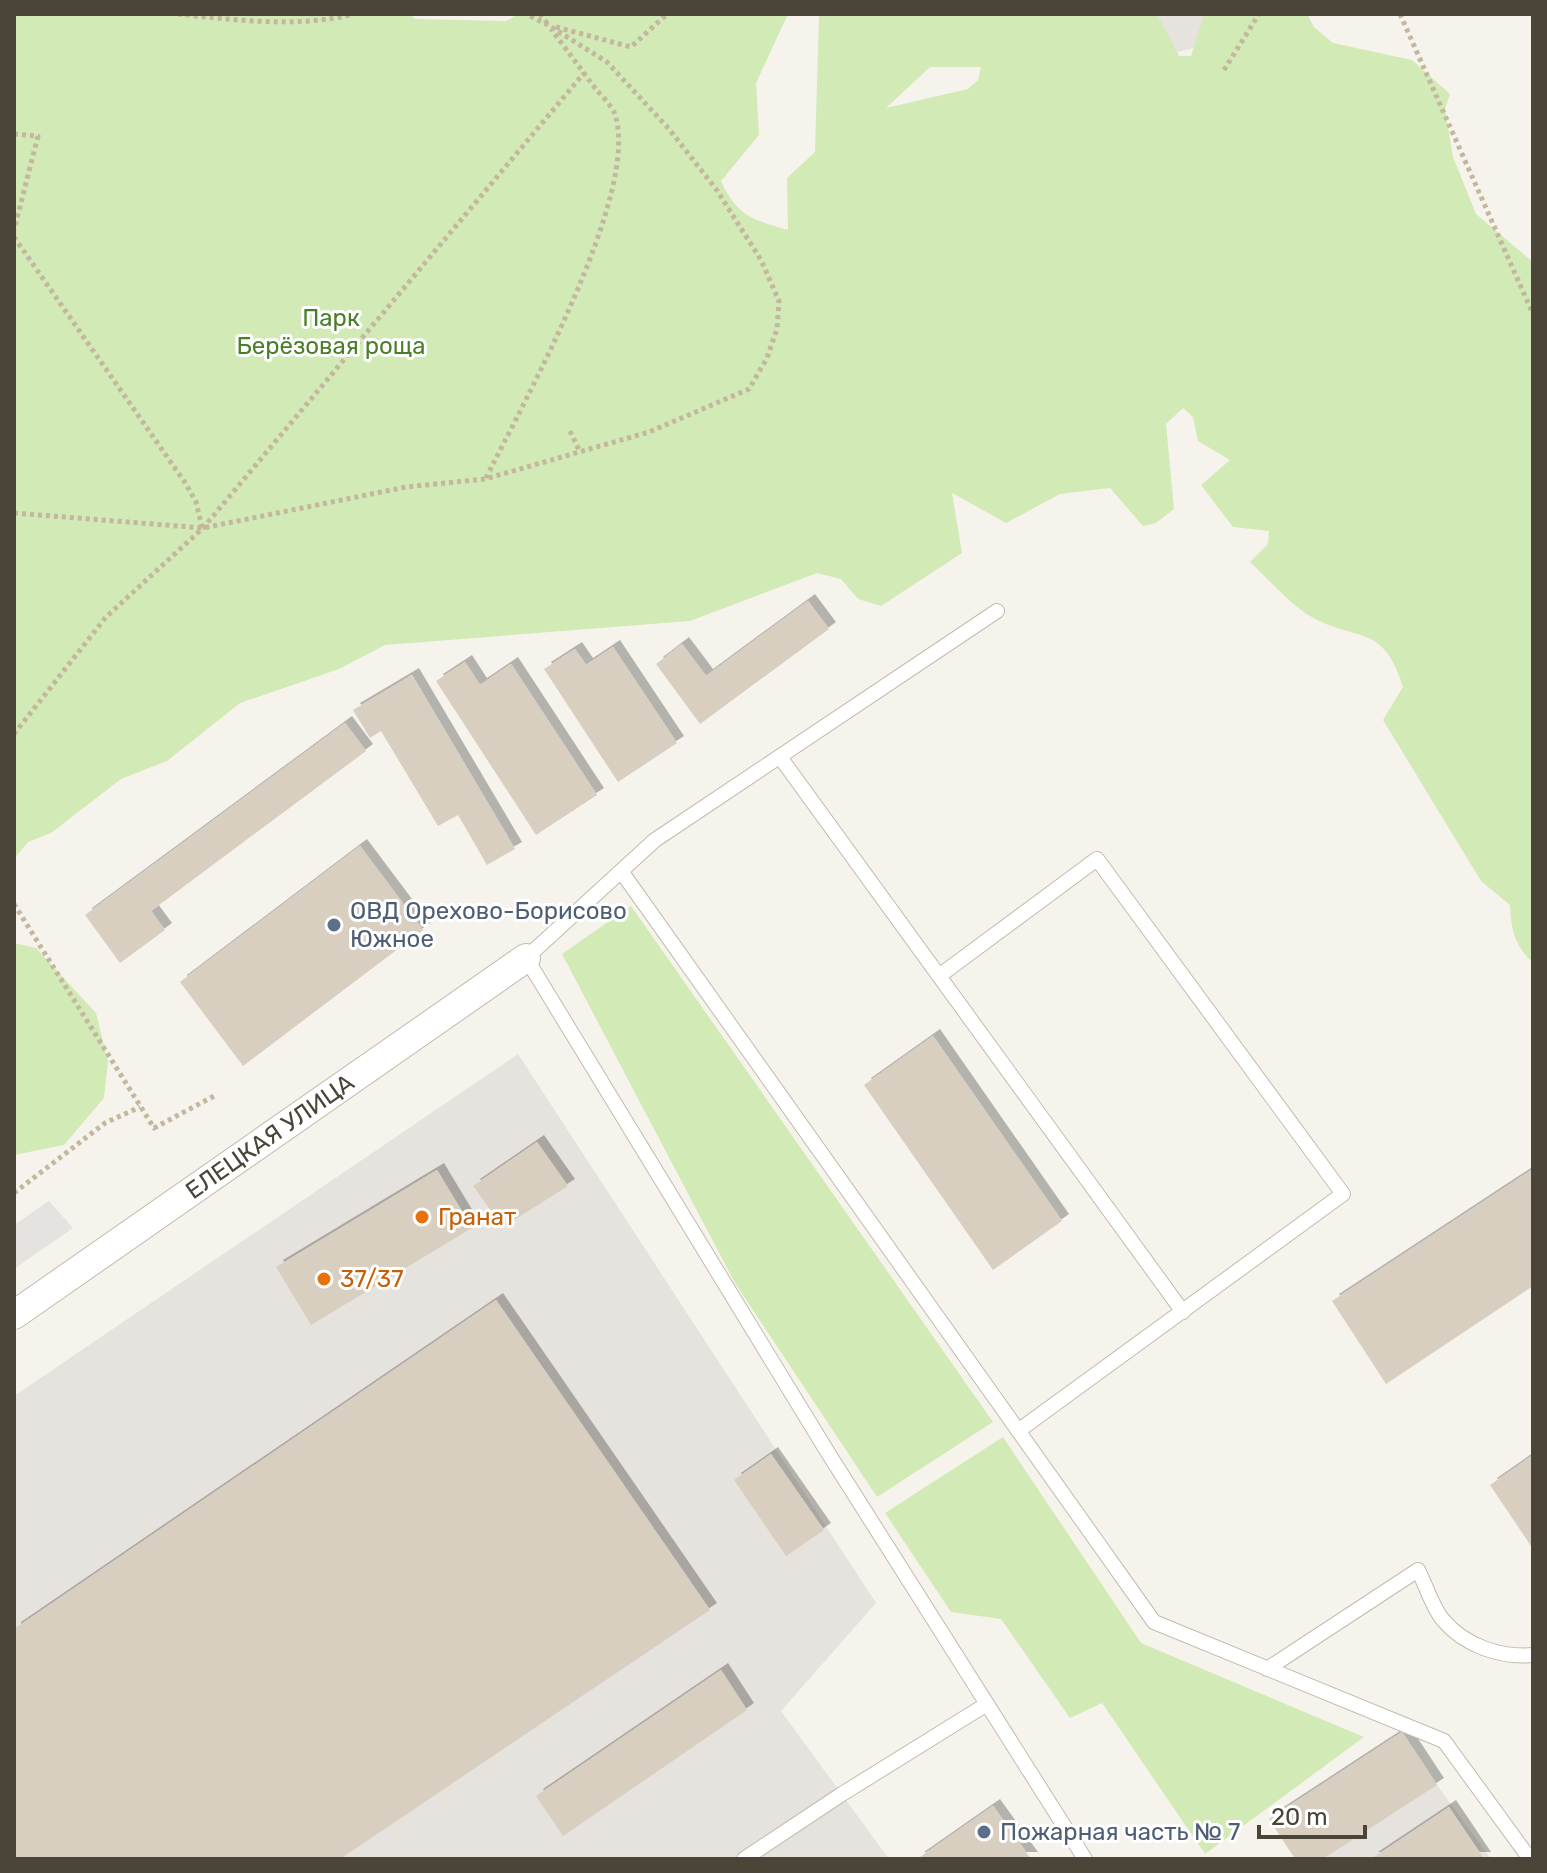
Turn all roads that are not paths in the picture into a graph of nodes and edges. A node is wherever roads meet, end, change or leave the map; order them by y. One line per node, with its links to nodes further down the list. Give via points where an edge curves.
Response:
1 (997, 611): 2 (lane)
2 (780, 757): 3 (lane, via 655,840); 5 (lane)
3 (621, 871): 4 (lane); 8 (lane)
4 (526, 958): 7 (street, ЕЛЕЦКАЯ УЛИЦА); 11 (lane)
5 (939, 976): 6 (lane); 6 (lane, via 1097,859 1343,1194)
6 (1183, 1312): 8 (lane)
7 (14, 1315)
8 (1018, 1431): 10 (lane, via 1154,1622)
9 (1533, 1655): 10 (lane, via 1511,1657 1464,1639 1442,1619 1418,1570)
10 (1267, 1669): 14 (lane, via 1444,1741)
11 (987, 1704): 12 (lane); 13 (lane)
12 (744, 1859)
13 (1085, 1859)
14 (1530, 1859)

